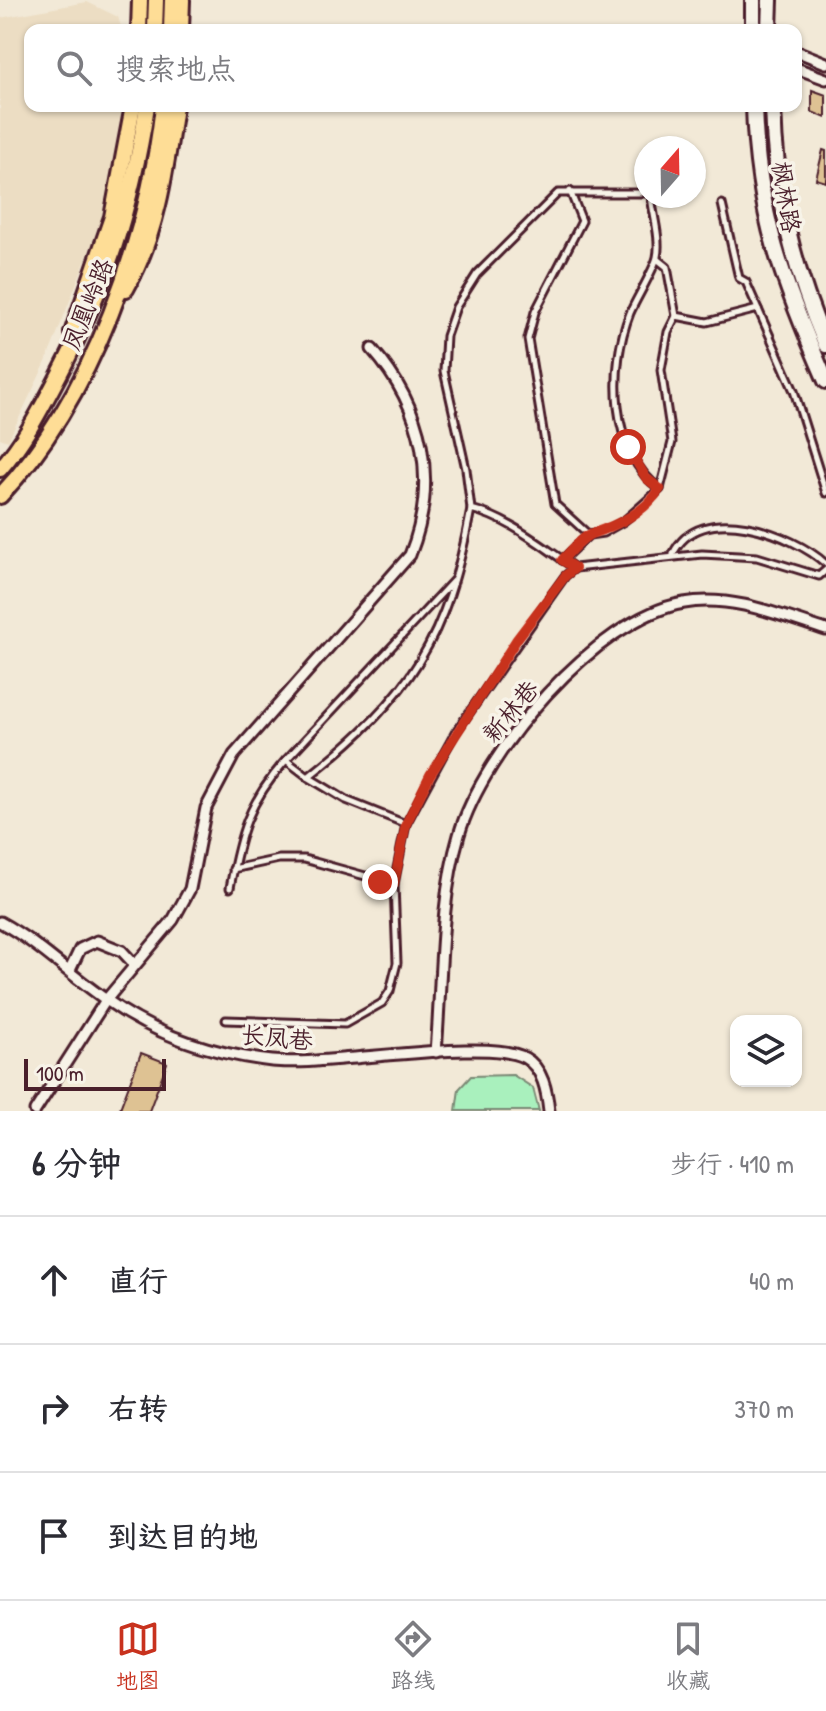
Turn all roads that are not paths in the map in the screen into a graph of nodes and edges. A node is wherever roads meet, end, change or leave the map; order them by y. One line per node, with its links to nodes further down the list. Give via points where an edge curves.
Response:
1 (140, 0): 7 (main road)
2 (156, 0): 8 (main road)
3 (172, 0): 9 (main road)
4 (182, 0): 10 (main road)
5 (753, 0): 11 (main road)
6 (770, 0): 12 (main road)
7 (139, 24)
8 (155, 24)
9 (171, 24)
10 (181, 24)
11 (753, 24)
12 (769, 24)
13 (802, 53): 14 (street)
14 (826, 63)
15 (802, 70): 16 (street)
16 (826, 79)
17 (132, 112): 33 (main road, via 112,217)
18 (146, 112): 33 (main road, 凤凰岭路, via 117,245)
19 (162, 112): 30 (main road, 凤凰岭路, via 137,235)
20 (174, 112): 30 (main road, via 142,261)
21 (754, 112): 34 (main road, 枫林路, via 770,239)
22 (773, 112): 31 (main road, 枫林路, via 786,234)
23 (570, 191): 24 (lane); 39 (lane, via 549,200 477,274 450,322 442,351 444,371); 40 (lane, via 582,221 535,312 528,339 555,504)
24 (634, 193)
25 (722, 204): 28 (lane, via 739,278)
26 (652, 208): 27 (lane)
27 (657, 259): 29 (lane, via 667,267); 36 (lane, via 632,310 618,361 620,423 634,462)
28 (758, 309): 29 (lane, via 707,322); 37 (lane, via 794,391)
29 (676, 316): 36 (lane, via 661,370 672,442)
30 (105, 324): 38 (main road, 凤凰岭路, via 51,431)
31 (826, 345)
32 (372, 349): 54 (street, via 403,389 421,440 425,501 416,540 392,580 234,755 206,808 190,889 173,920)
33 (59, 374): 35 (main road, 凤凰岭路)
34 (826, 381)
35 (0, 469)
36 (660, 489): 40 (lane, via 624,521)
37 (826, 493)
38 (0, 496)
39 (471, 509): 42 (lane, via 491,514); 45 (lane)
40 (589, 535): 42 (lane)
41 (673, 554): 43 (lane, via 757,557 819,576); 43 (lane, via 690,533 715,525 777,535); 44 (lane, via 618,566)
42 (562, 560): 44 (lane)
43 (826, 567)
44 (575, 568): 49 (lane, via 517,639 436,764)
45 (456, 577): 47 (lane); 48 (lane, via 441,625 407,683 356,738)
46 (826, 630): 58 (street, 新林巷, via 773,613 712,601 685,602 630,623 525,717 476,791 459,833 449,874)
47 (286, 760): 48 (lane); 50 (lane, via 246,817)
48 (308, 777): 49 (lane, via 346,800)
49 (406, 824): 51 (lane)
50 (233, 869): 51 (lane, via 304,859); 52 (lane)
51 (394, 884): 57 (lane, via 397,963 382,1003 345,1024)
52 (230, 888)
53 (0, 922): 55 (street, 长凤巷)
54 (135, 965): 55 (street, via 122,951 97,941 80,949); 56 (street)
55 (70, 970): 56 (street, 长凤巷)
56 (106, 1000): 58 (street, 长凤巷, via 178,1041 273,1061 337,1062); 59 (street)
57 (226, 1020)
58 (436, 1052): 60 (street, 长凤巷, via 503,1051 522,1056 543,1080)
59 (35, 1111)
60 (549, 1111)

